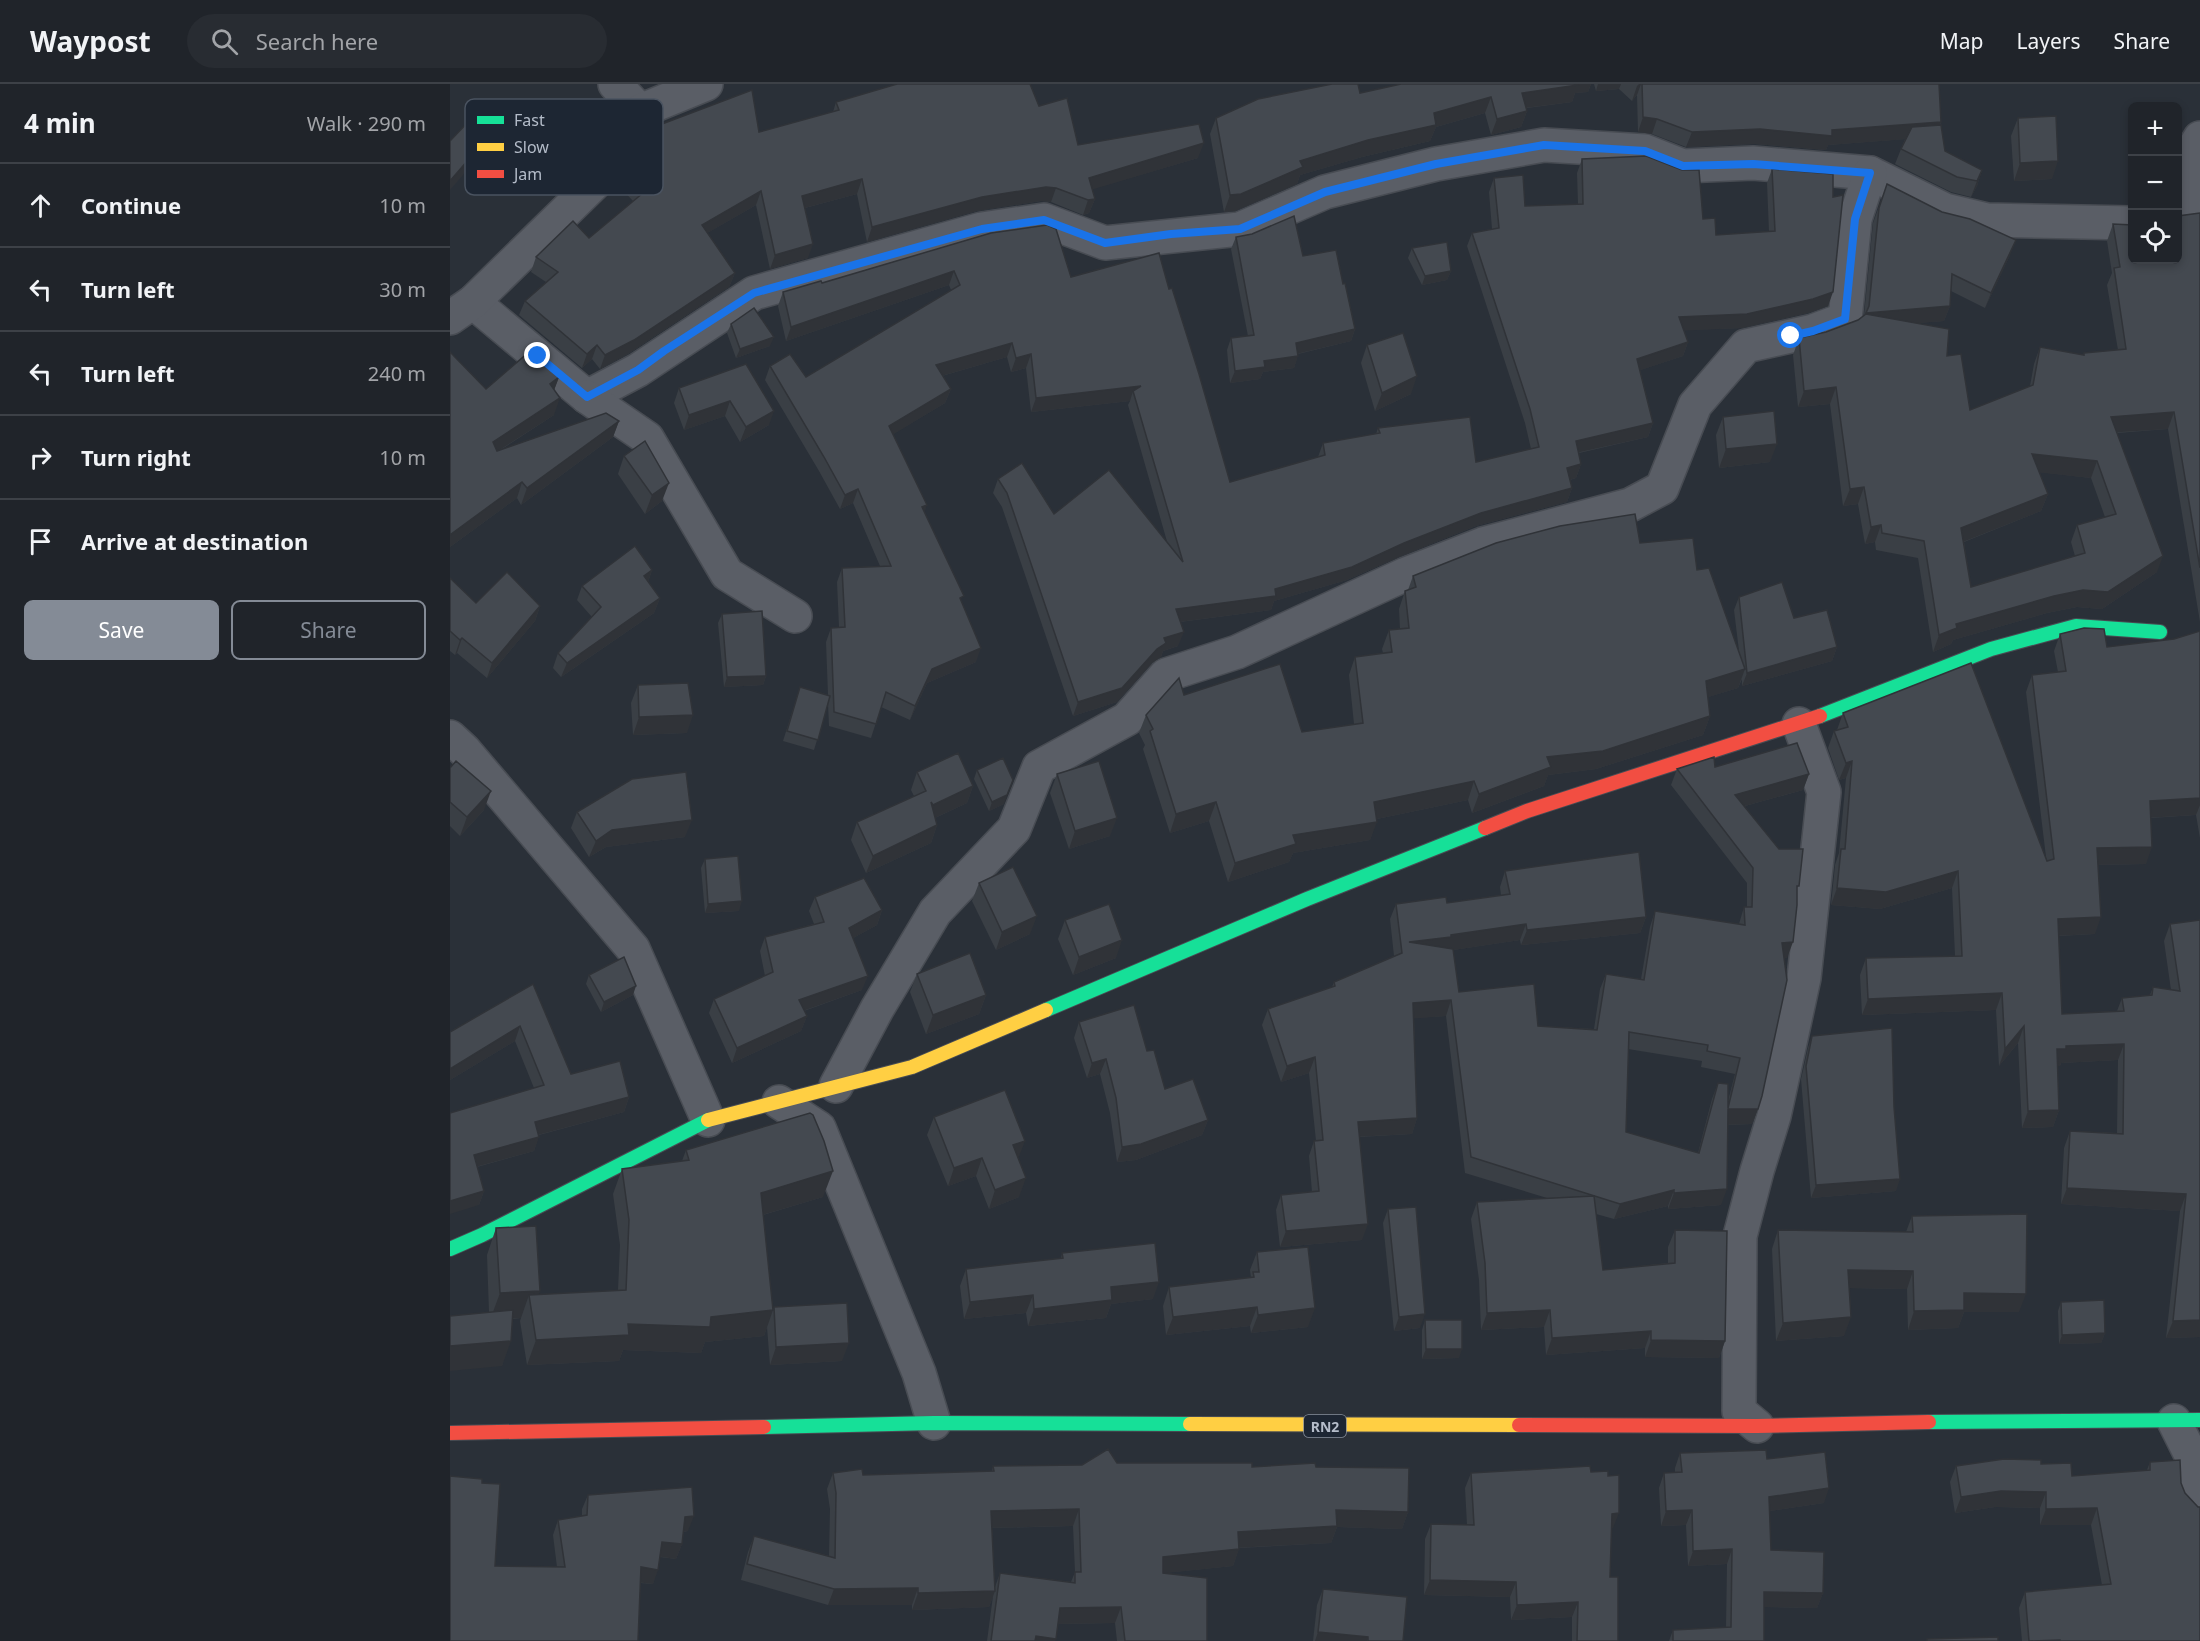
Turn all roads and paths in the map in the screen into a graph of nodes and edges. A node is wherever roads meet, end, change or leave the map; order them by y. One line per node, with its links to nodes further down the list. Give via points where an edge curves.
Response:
1 (615, 84): 3 (street)
2 (706, 84): 4 (street)
3 (629, 99)
4 (663, 102)
5 (2200, 138): 8 (street, via 2192,149 2184,179 2186,212)
6 (1870, 173): 9 (street, via 1945,210 1986,220); 11 (street, via 1753,164 1683,166 1645,151 1544,145 1436,164 1325,192 1240,229 1105,243 1044,220 982,229 754,293 638,370); 16 (street, via 1855,219 1845,319 1813,331 1746,346 1695,405 1662,488 1630,505 1483,544 1406,574 1237,652 1166,675 1126,719 1039,767 1014,829 935,912)
7 (582, 195): 10 (street)
8 (2182, 213)
9 (2128, 223)
10 (462, 310): 11 (street)
11 (587, 397): 12 (street, via 647,438 727,574)
12 (795, 616)
13 (2160, 632): 14 (main road, via 2076,626 1991,649)
14 (1799, 724): 16 (main road, via 1527,811 912,1066); 22 (street, via 1824,792 1803,978 1774,1116 1740,1236 1739,1411)
15 (450, 736): 18 (street, via 633,949)
16 (836, 1086): 17 (main road)
17 (779, 1101): 18 (main road); 21 (street, via 819,1128 920,1373)
18 (708, 1120): 19 (main road)
19 (450, 1249)
20 (2187, 1420): 22 (main road, RN2); 24 (street, via 2194,1498)
21 (934, 1424): 22 (main road, RN2); 23 (main road, RN2)
22 (1757, 1426)
23 (450, 1433)
24 (2200, 1506)

